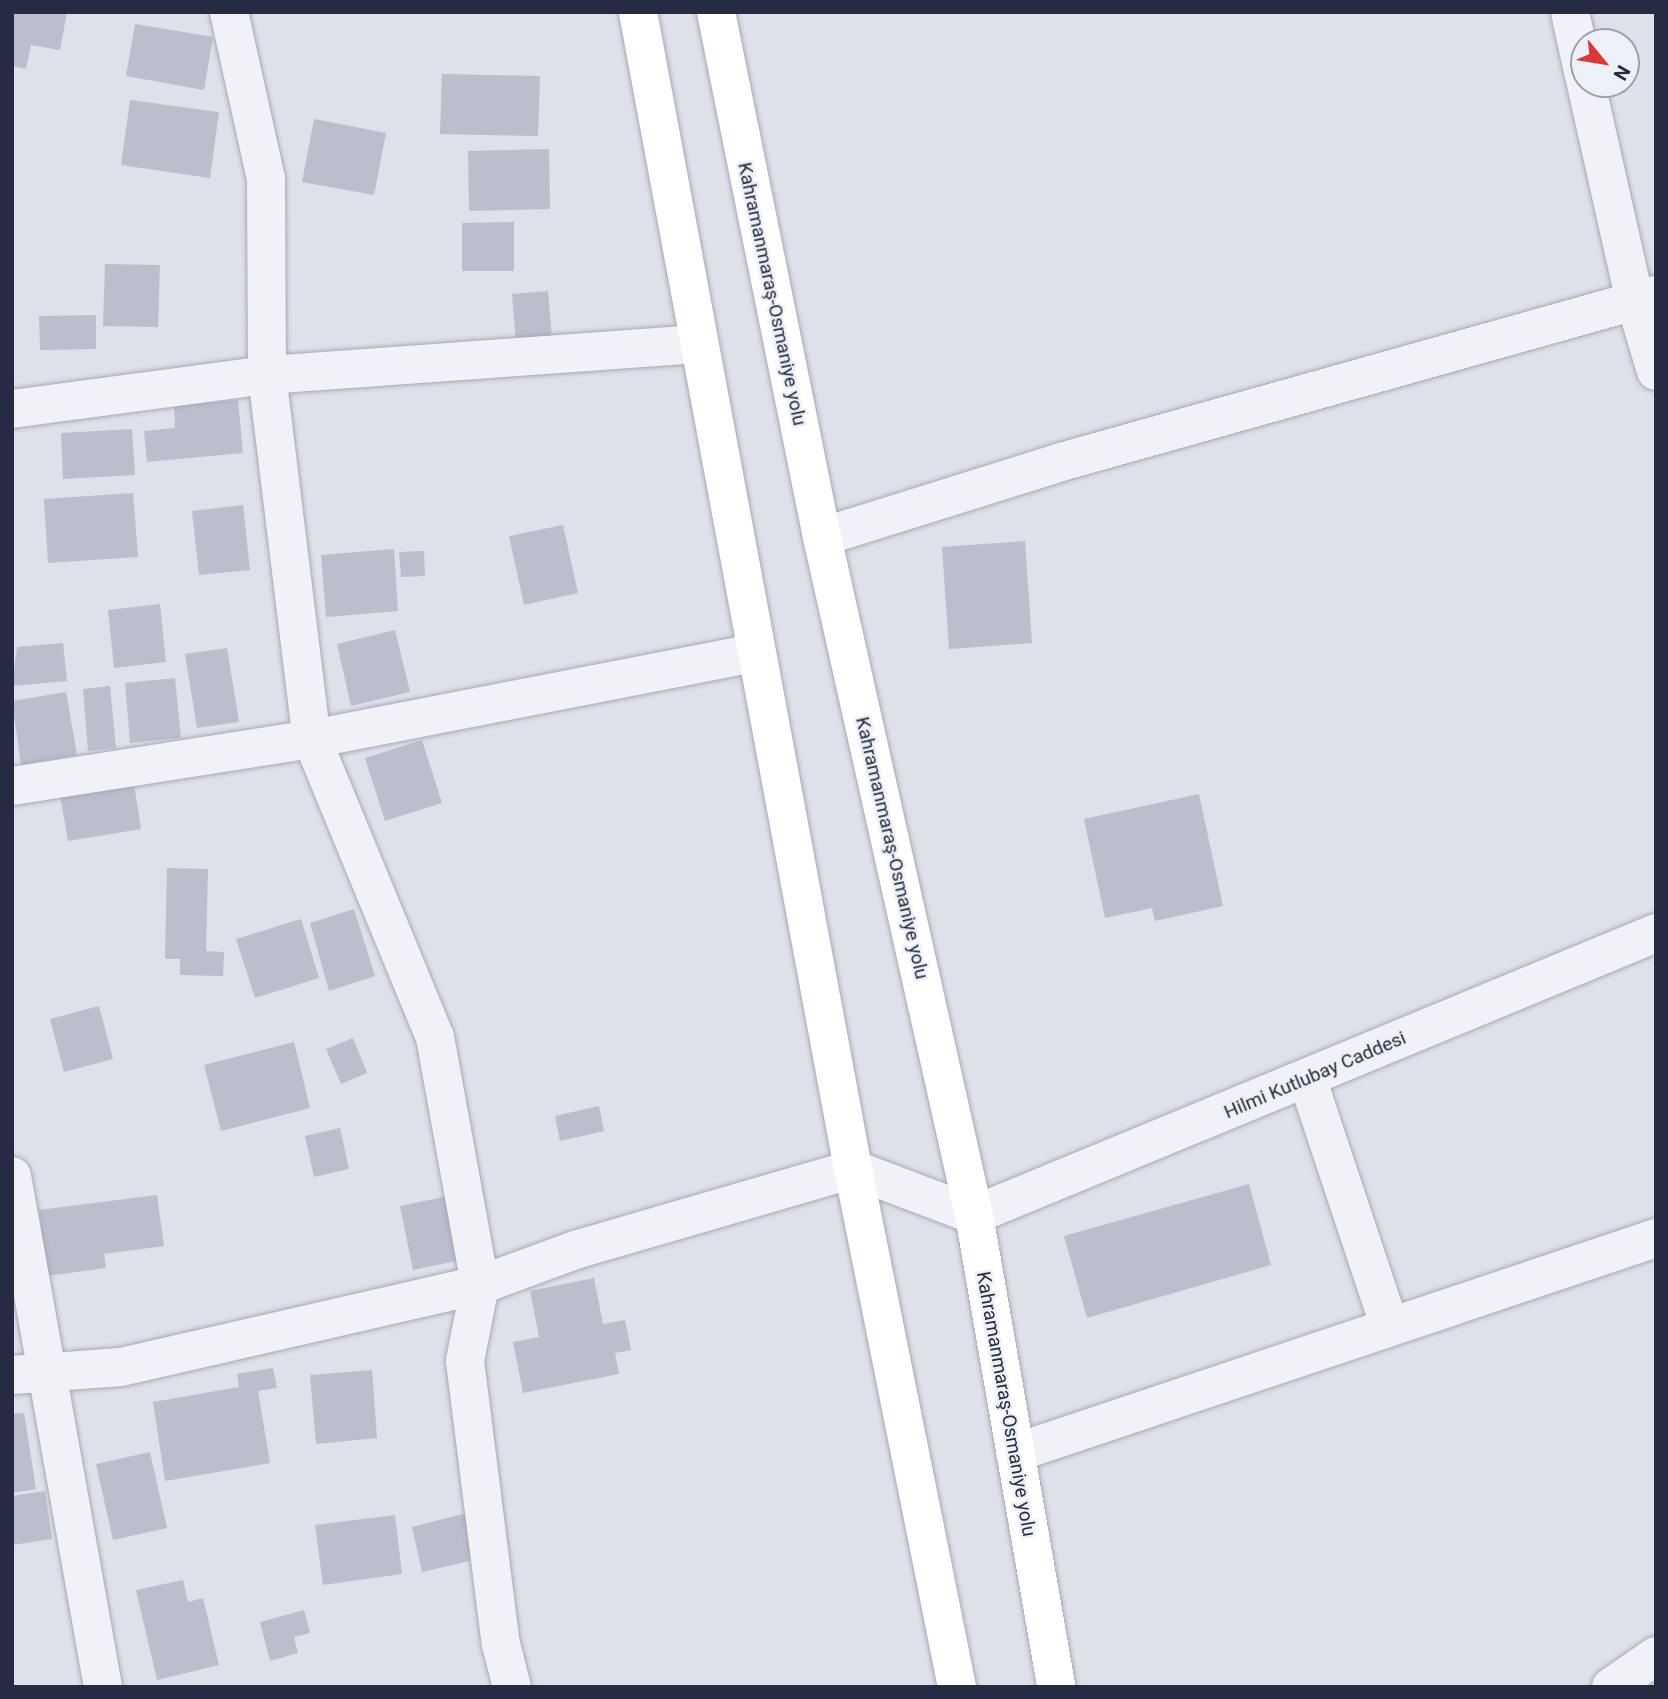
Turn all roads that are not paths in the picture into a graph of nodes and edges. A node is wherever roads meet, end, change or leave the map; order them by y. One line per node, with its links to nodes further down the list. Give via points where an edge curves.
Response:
1 (229, 12): 8 (street, via 266,178)
2 (638, 12): 6 (highway)
3 (716, 12): 10 (highway, Kahramanmaraş-Osmaniye yolu)
4 (1590, 98): 5 (street)
5 (1645, 298): 7 (street); 10 (street, via 1061,462)
6 (697, 344): 8 (street); 11 (highway)
7 (1656, 371)
8 (267, 375): 9 (street); 12 (street)
9 (12, 409)
10 (822, 537): 18 (highway, Kahramanmaraş-Osmaniye yolu)
11 (756, 653): 12 (street); 16 (highway)
12 (312, 739): 13 (street); 20 (street, via 435,1037)
13 (12, 786)
14 (1656, 933): 15 (street, Hilmi Kutlubay Caddesi)
15 (1307, 1079): 18 (street, Hilmi Kutlubay Caddesi); 21 (street)
16 (853, 1169): 18 (street); 20 (street, via 575,1250); 27 (highway)
17 (12, 1176): 22 (street)
18 (974, 1215): 23 (highway, Kahramanmaraş-Osmaniye yolu)
19 (1656, 1237): 21 (street)
20 (480, 1285): 22 (street, via 121,1367); 26 (street, via 465,1361 501,1644)
21 (1389, 1324): 23 (street)
22 (30, 1374): 25 (street)
23 (1015, 1453): 28 (highway, Kahramanmaraş-Osmaniye yolu)
24 (1656, 1657): 29 (street)
25 (103, 1687)
26 (512, 1687)
27 (957, 1687)
28 (1056, 1687)
29 (1611, 1687)

